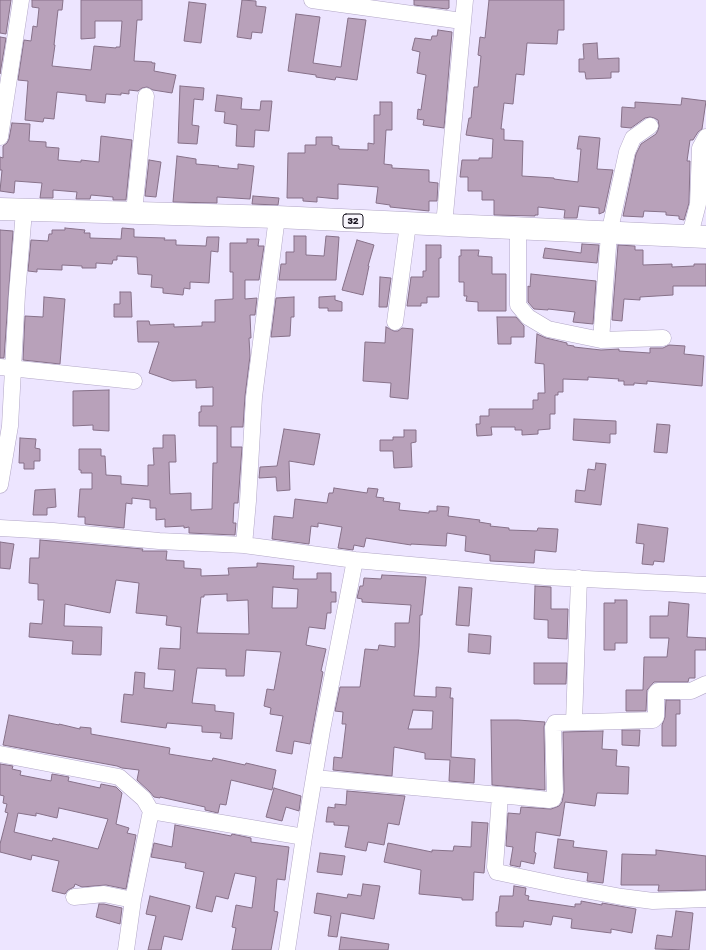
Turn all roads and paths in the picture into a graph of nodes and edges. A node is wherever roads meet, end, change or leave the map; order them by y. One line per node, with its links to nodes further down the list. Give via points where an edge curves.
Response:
1 (22, 0): 7 (street)
2 (312, 0): 4 (street)
3 (465, 0): 4 (street)
4 (462, 21): 14 (street)
5 (146, 96): 11 (street)
6 (650, 126): 16 (street, via 630,142)
7 (0, 137)
8 (706, 137): 17 (street, via 700,148 698,204 692,227)
9 (0, 209): 10 (highway, 32)
10 (24, 211): 11 (highway, 32); 21 (street)
11 (134, 212): 12 (highway, 32)
12 (277, 217): 13 (highway, 32); 25 (street, via 254,397)
13 (408, 224): 14 (highway, 32); 18 (street)
14 (444, 225): 15 (highway, 32)
15 (518, 228): 16 (highway, 32); 20 (street, via 518,305 528,317 548,329)
16 (609, 234): 17 (highway, 32); 20 (street)
17 (696, 237)
18 (395, 322)
19 (663, 338): 20 (street)
20 (601, 340)
21 (7, 368): 22 (street); 23 (street, via 10,426)
22 (134, 381)
23 (0, 485)
24 (0, 528): 25 (street)
25 (244, 545): 26 (street)
26 (355, 560): 27 (street); 32 (street)
27 (578, 578): 28 (street); 30 (street)
28 (706, 585)
29 (706, 684): 30 (street, via 691,691 658,691 656,717 653,720)
30 (574, 722): 33 (street, via 554,724 553,799)
31 (0, 754): 34 (street, via 119,777 144,799)
32 (314, 778): 33 (street); 35 (street)
33 (500, 795): 37 (street, via 495,867 497,872 645,900)
34 (151, 811): 35 (street); 38 (street)
35 (304, 837): 40 (street)
36 (74, 897): 38 (street, via 104,894)
37 (706, 899)
38 (133, 900): 39 (street)
39 (126, 950)
40 (287, 950)

